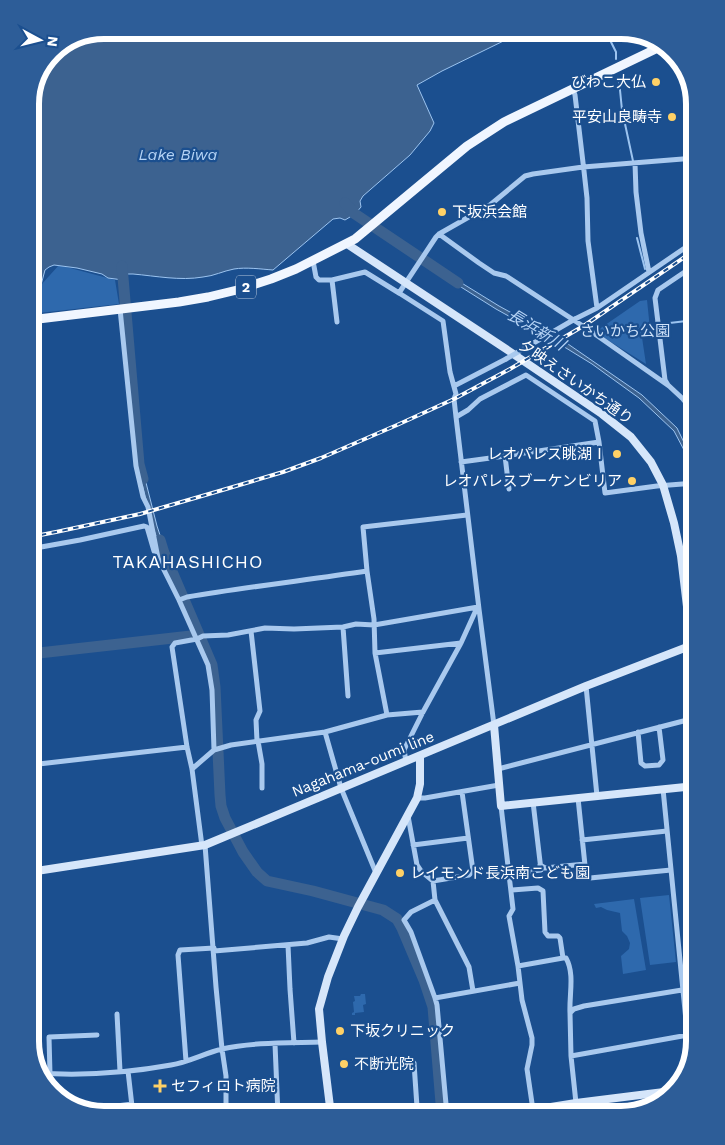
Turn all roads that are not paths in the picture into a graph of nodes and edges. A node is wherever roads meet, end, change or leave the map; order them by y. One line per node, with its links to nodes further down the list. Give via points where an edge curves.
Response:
1 (656, 49): 2 (main road, 2)
2 (574, 88): 5 (street); 7 (main road, 2, via 504,122 468,146)
3 (686, 159): 4 (street)
4 (634, 163): 5 (street); 11 (street, via 641,233)
5 (583, 167): 6 (street, via 525,176 490,204); 16 (street)
6 (437, 235): 13 (street); 20 (street, via 494,273 506,276)
7 (351, 242): 9 (main road, 2); 13 (main road, 夕映えさいかち通り)
8 (686, 247): 11 (street)
9 (313, 261): 12 (street, via 316,277); 15 (main road, 2, via 238,290)
10 (686, 271): 20 (street, via 658,290 655,296 664,378)
11 (649, 272): 16 (street)
12 (332, 280): 14 (street, via 365,272); 18 (street)
13 (406, 283): 14 (street); 27 (main road, 夕映えさいかち通り, via 602,414 631,437)
14 (399, 293): 19 (street, via 443,321)
15 (123, 308): 17 (main road, 2); 31 (street, via 134,452)
16 (597, 308): 19 (street, bridge)
17 (39, 319)
18 (337, 322)
19 (454, 386): 22 (street)
20 (669, 386): 21 (street)
21 (686, 402)
22 (456, 417): 23 (street, via 480,399 526,375 595,421); 25 (street)
23 (599, 442): 24 (street); 27 (street, via 605,492)
24 (505, 456): 25 (street); 28 (street)
25 (461, 462): 29 (street)
26 (686, 484): 27 (street)
27 (664, 485): 33 (main road, 夕映えさいかち通り)
28 (509, 489)
29 (467, 515): 32 (street, via 363,527); 35 (street)
30 (39, 547): 31 (street, via 144,526)
31 (158, 558): 34 (street)
32 (367, 571): 34 (street); 36 (street)
33 (686, 593)
34 (182, 599): 39 (street)
35 (478, 608): 36 (street); 40 (street); 48 (street)
36 (374, 625): 37 (street); 42 (street)
37 (343, 627): 38 (street); 44 (street)
38 (251, 631): 39 (street); 52 (street, via 260,711 256,720)
39 (197, 636): 54 (street, via 172,647); 55 (street, via 208,665)
40 (461, 642): 42 (street); 45 (street)
41 (686, 647): 43 (main road, Nagahama-oumi line)
42 (375, 653): 46 (street)
43 (586, 686): 48 (main road, Nagahama-oumi line); 53 (street)
44 (348, 696)
45 (423, 712): 46 (street); 57 (street, via 404,750)
46 (387, 715): 50 (street)
47 (686, 720): 49 (street)
48 (494, 725): 56 (main road, Nagahama-oumi line); 60 (main road)
49 (659, 727): 51 (street); 51 (street, via 663,760 659,765 645,766 641,763)
50 (325, 732): 52 (street); 64 (street)
51 (638, 732): 53 (street)
52 (257, 741): 55 (street); 63 (street, via 262,764)
53 (592, 744): 60 (street); 67 (street)
54 (187, 747): 58 (street); 59 (street)
55 (216, 749): 59 (street)
56 (420, 756): 57 (main road, Nagahama-oumi line); 68 (main road)
57 (406, 761): 64 (main road, Nagahama-oumi line)
58 (39, 764)
59 (192, 769): 76 (street)
60 (498, 769): 61 (main road)
61 (500, 785): 66 (street); 71 (main road)
62 (686, 787): 65 (main road)
63 (262, 788)
64 (341, 788): 76 (main road, Nagahama-oumi line); 82 (street)
65 (663, 789): 67 (main road); 73 (street)
66 (462, 792): 68 (street); 74 (street)
67 (597, 796): 69 (main road)
68 (417, 798): 72 (main road)
69 (578, 798): 70 (main road); 75 (street)
70 (533, 802): 71 (main road); 79 (street)
71 (501, 806): 83 (street)
72 (408, 816): 77 (street); 82 (main road)
73 (667, 831): 75 (street); 80 (street)
74 (468, 838): 77 (street); 84 (street, via 473,871 469,875)
75 (582, 840): 78 (street)
76 (204, 845): 81 (main road, Nagahama-oumi line); 89 (street)
77 (413, 846): 84 (street, via 417,866)
78 (584, 864): 79 (street, via 545,868); 80 (street, via 586,876 590,878)
79 (540, 865): 83 (street, via 541,870)
80 (671, 870): 93 (street)
81 (39, 871)
82 (376, 873): 87 (main road)
83 (510, 874): 85 (street)
84 (433, 881): 86 (street)
85 (512, 890): 90 (street, via 538,888 543,891 545,932 548,936 560,938); 91 (street, via 514,909 509,916)
86 (435, 900): 94 (street, via 468,967); 95 (street, via 411,912 404,920)
87 (343, 939): 88 (street, via 329,937); 101 (main road, via 319,1008)
88 (288, 945): 89 (street); 102 (street)
89 (214, 949): 104 (street); 106 (street, via 180,950 178,955)
90 (563, 958): 91 (street); 96 (street, via 568,962 571,984)
91 (518, 966): 92 (street)
92 (520, 983): 94 (street); 120 (street, via 532,1038 527,1069)
93 (682, 990): 96 (street, via 584,1006); 98 (street)
94 (473, 991): 95 (street)
95 (436, 998): 119 (street)
96 (570, 1013): 105 (street)
97 (117, 1014): 108 (street)
98 (686, 1020)
99 (97, 1035): 110 (street, via 49,1037)
100 (686, 1035): 105 (street)
101 (322, 1042): 102 (street); 117 (main road)
102 (294, 1043): 103 (street)
103 (275, 1044): 104 (street); 116 (street)
104 (222, 1049): 106 (street); 115 (street)
105 (571, 1056): 112 (street)
106 (186, 1061): 109 (street)
107 (414, 1063): 118 (street)
108 (120, 1071): 109 (street); 110 (street)
109 (128, 1071): 113 (street)
110 (50, 1074)
111 (660, 1092): 112 (main road)
112 (576, 1103): 121 (main road)
113 (132, 1104): 114 (street)
114 (117, 1106)
115 (226, 1106)
116 (278, 1106)
117 (330, 1106)
118 (417, 1106)
119 (446, 1106)
120 (532, 1106)
121 (563, 1106)

